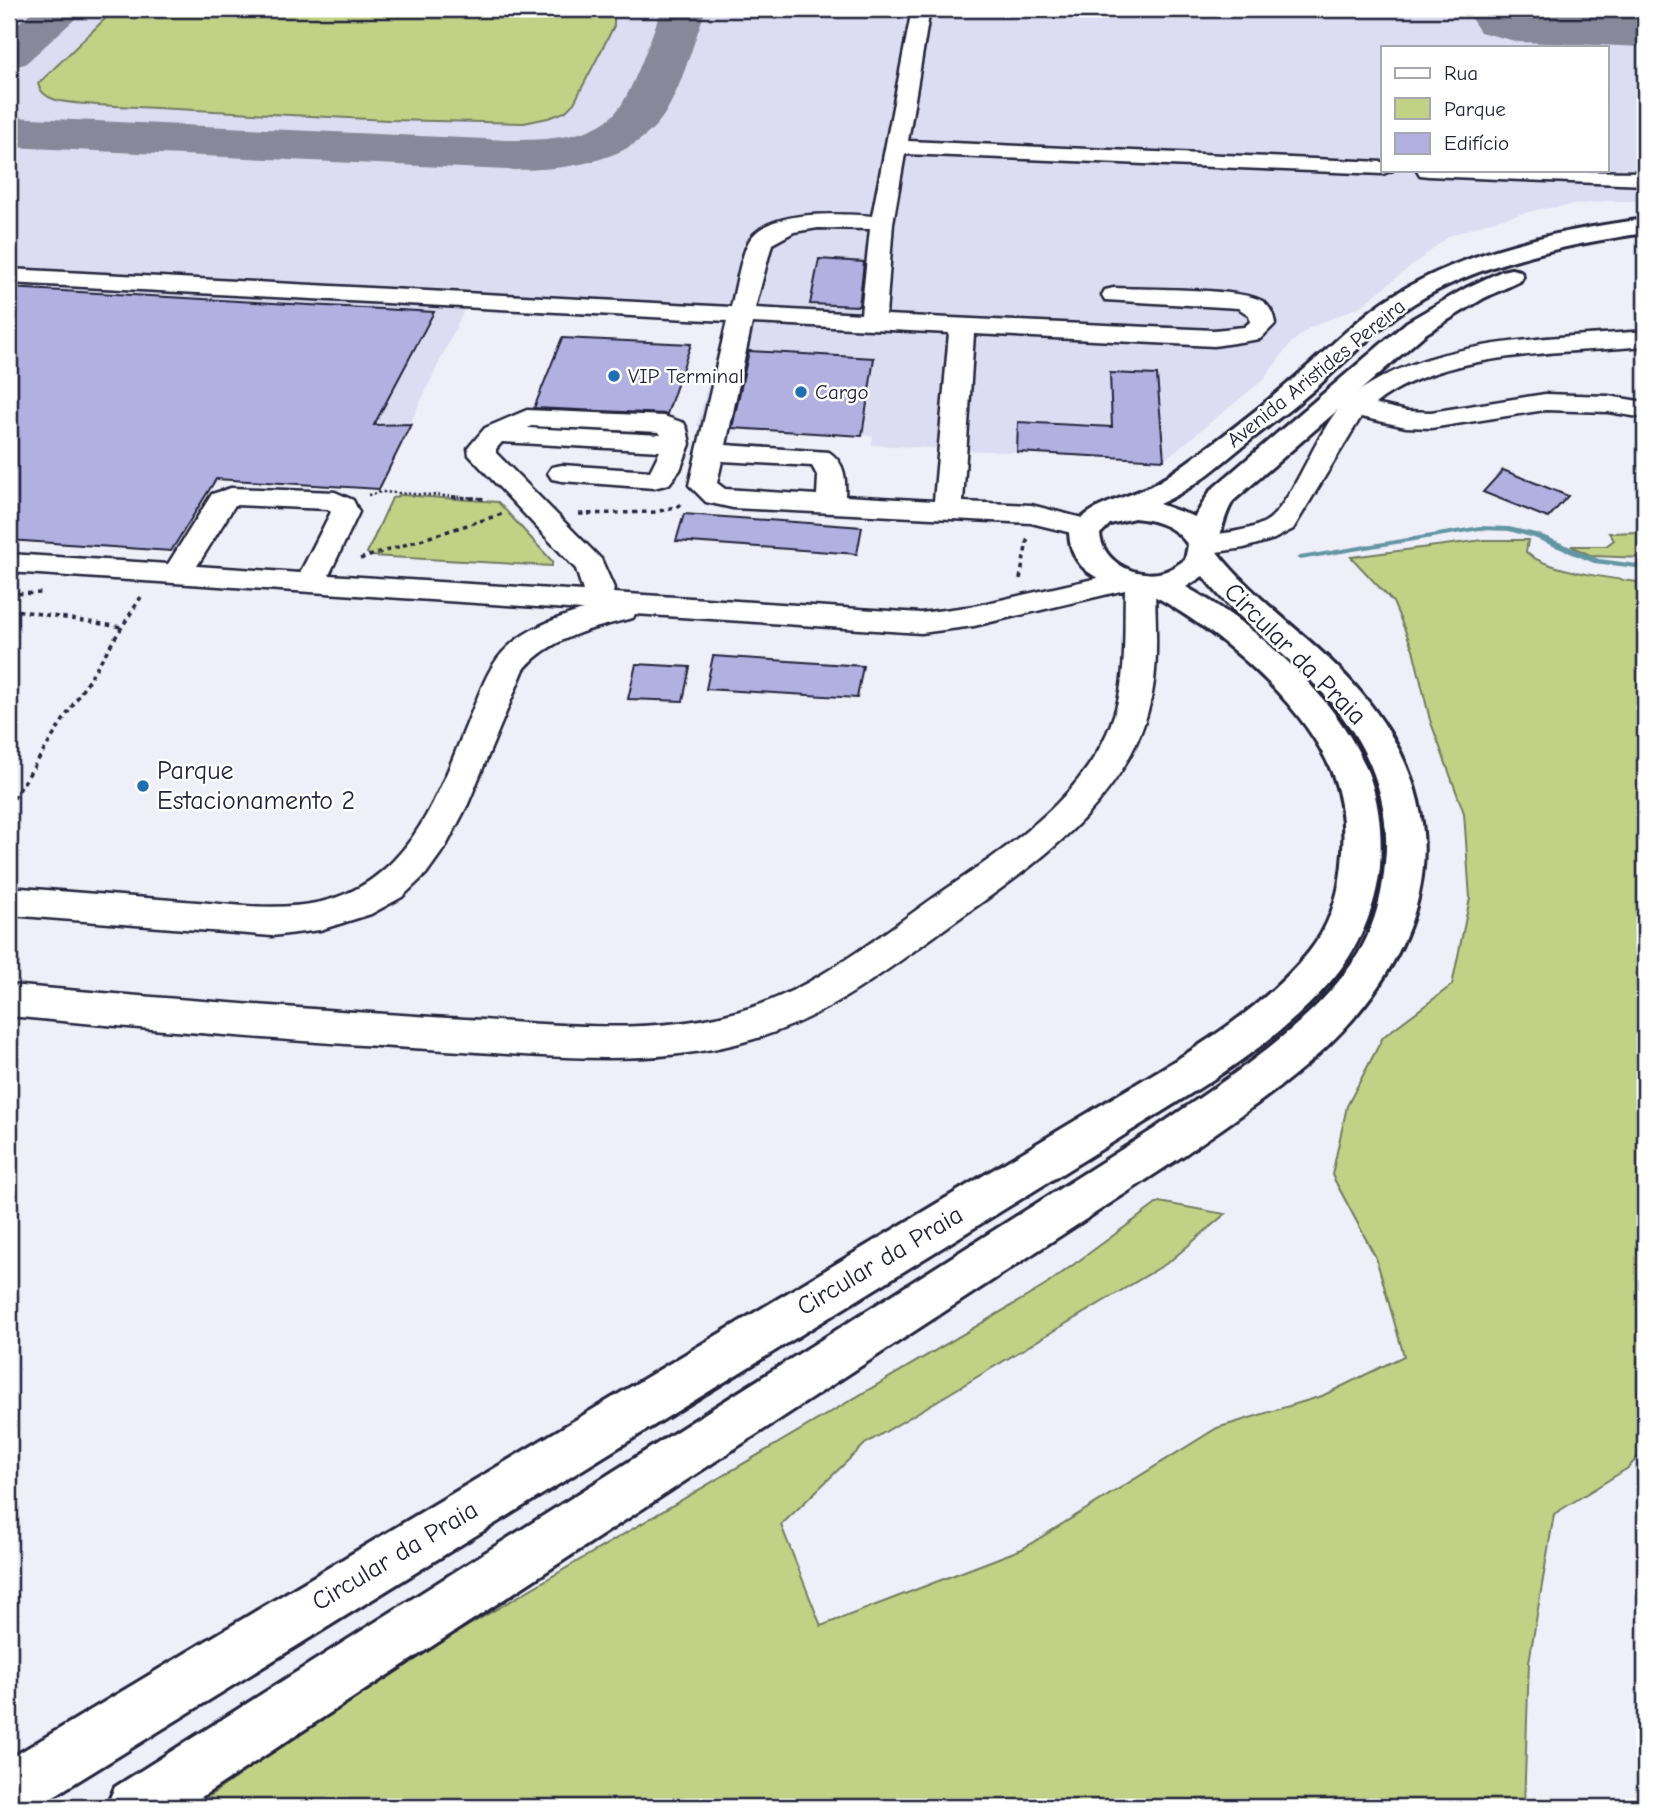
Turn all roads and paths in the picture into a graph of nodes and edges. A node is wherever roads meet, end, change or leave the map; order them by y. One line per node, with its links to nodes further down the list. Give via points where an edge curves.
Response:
1 (921, 9): 2 (street)
2 (896, 146): 3 (street); 6 (street)
3 (1381, 168)
4 (1476, 172): 5 (street)
5 (1645, 179)
6 (882, 223): 11 (street, via 805,223 770,233 761,241); 12 (street)
7 (1645, 226): 26 (highway, Avenida Aristides Pereira, via 1586,234 1515,252 1404,299 1196,470 1162,492)
8 (1645, 242): 30 (highway, Avenida Aristides Pereira, via 1557,260 1512,275 1416,328 1221,496 1212,511)
9 (9, 276): 11 (street)
10 (1114, 295): 13 (street, via 1241,301 1262,314 1263,324 1251,334 1214,338)
11 (741, 315): 12 (street); 19 (street)
12 (873, 322): 13 (street)
13 (962, 327): 25 (street)
14 (1645, 340): 15 (street, via 1494,351 1453,360 1409,373)
15 (1355, 408): 16 (street, via 1418,420 1545,402); 30 (street, via 1283,523 1268,534)
16 (1645, 410)
17 (495, 434): 18 (street); 18 (street, via 516,421 539,416 664,424 674,429); 38 (street, via 482,448 483,455 590,566 599,588)
18 (676, 444): 20 (street, via 666,473 654,480)
19 (711, 452): 22 (street, via 703,485); 24 (street, via 819,458 832,471)
20 (562, 473)
21 (381, 492): 23 (path)
22 (716, 496): 24 (street); 28 (path, via 656,512)
23 (496, 499)
24 (830, 503): 25 (street)
25 (948, 508): 29 (street, via 1031,514)
26 (1117, 511): 29 (highway, via 1103,515); 30 (highway, via 1166,514 1190,527)
27 (504, 513): 31 (path)
28 (570, 514)
29 (1086, 536): 34 (highway, via 1087,555 1097,566); 39 (street, via 1068,575)
30 (1203, 550): 34 (highway, via 1192,572 1180,578); 48 (highway, Circular da Praia, via 1232,592 1347,699 1376,738 1397,782 1405,817 1401,903 1386,944 1358,987 1322,1026 1264,1074 1169,1142)
31 (353, 561)
32 (9, 562): 33 (street)
33 (177, 574): 35 (street); 35 (street, via 222,500 231,496 335,501 345,512)
34 (1140, 581): 39 (street); 46 (street, via 1136,692 1129,719 1109,764 1081,798 1007,866 822,991 756,1022 647,1043 229,1021); 47 (highway, Circular da Praia, via 1167,589 1277,671 1338,744 1364,814 1365,851 1357,894 1343,930 1317,970 1233,1042 1102,1126)
35 (310, 583): 37 (street)
36 (141, 596): 42 (path)
37 (525, 597): 38 (street); 43 (street, via 545,615)
38 (597, 601): 40 (street)
39 (1038, 601): 40 (street, via 970,618 921,623)
40 (657, 605): 43 (street)
41 (9, 609): 42 (path)
42 (121, 627): 44 (path)
43 (544, 636): 45 (street, via 517,656 508,669 450,810 421,858 382,892 357,906 303,920 272,922)
44 (9, 806)
45 (9, 901)
46 (9, 1002)
47 (9, 1791)
48 (135, 1807)

